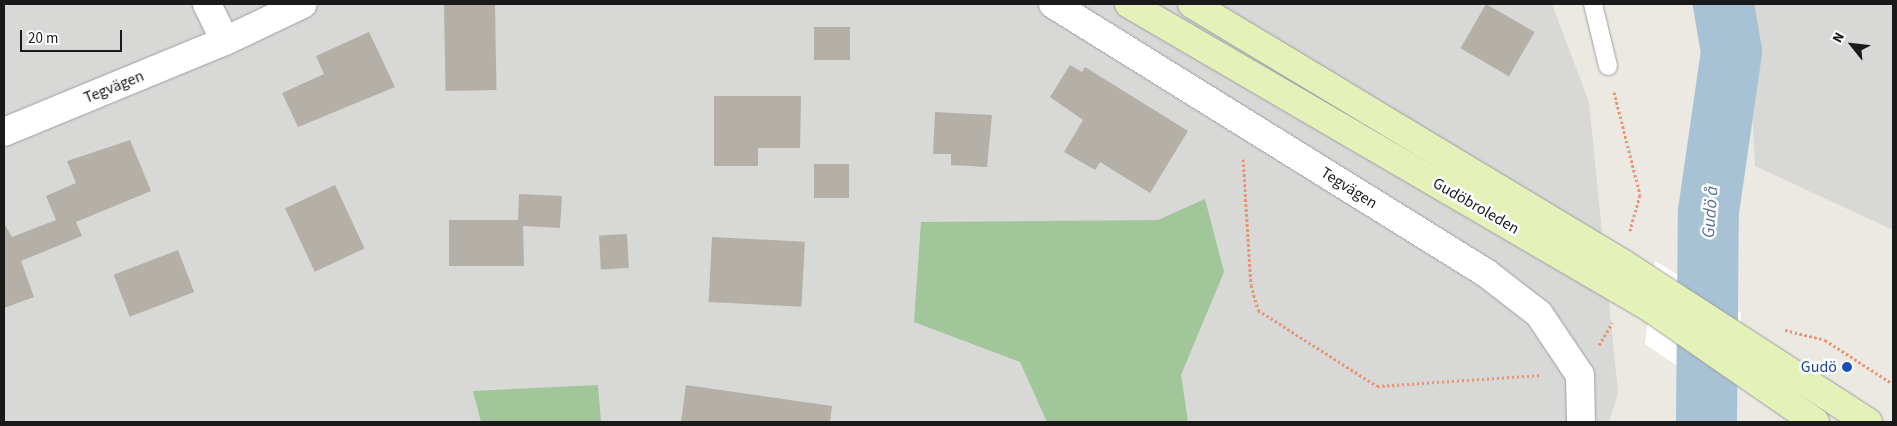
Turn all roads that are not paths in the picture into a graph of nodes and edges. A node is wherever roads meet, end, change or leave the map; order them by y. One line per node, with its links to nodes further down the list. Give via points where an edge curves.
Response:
1 (207, 4): 7 (street)
2 (303, 4): 7 (street, Tegvägen)
3 (1053, 4): 12 (street, Tegvägen, via 1486,273 1539,314 1580,375)
4 (1128, 4): 10 (main road, Gudöbroleden)
5 (1192, 4): 10 (main road, Gudöbroleden)
6 (1593, 4): 8 (lane)
7 (225, 41): 9 (street, Tegvägen)
8 (1608, 66)
9 (4, 132)
10 (1651, 294): 11 (main road, Gudöbroleden)
11 (1738, 352): 13 (main road, Gudöbroleden); 14 (main road, Gudöbroleden)
12 (1581, 422)
13 (1815, 422)
14 (1868, 422)

